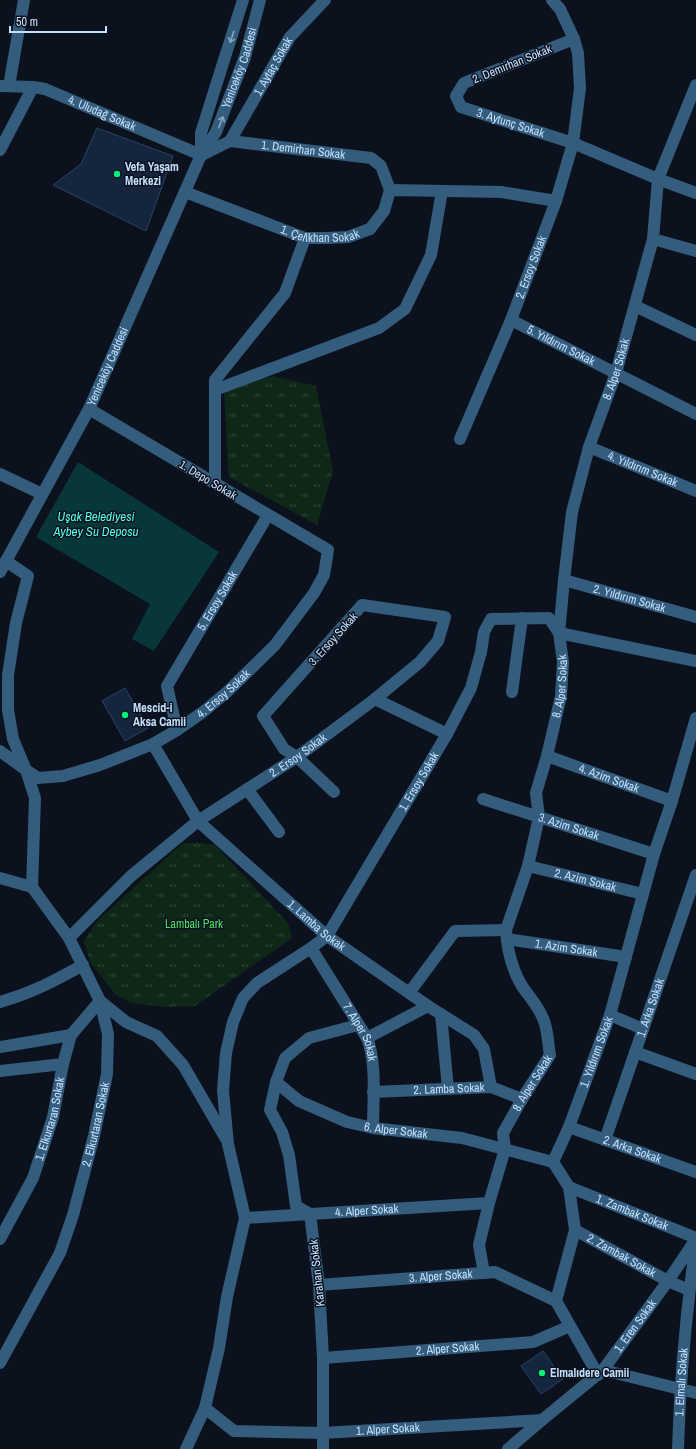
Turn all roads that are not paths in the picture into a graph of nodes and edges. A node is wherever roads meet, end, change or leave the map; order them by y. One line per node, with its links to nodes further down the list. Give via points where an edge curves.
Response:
1 (24, 0): 8 (street)
2 (244, 0): 14 (street, Yeniceköy Caddesi, one-way to 14, via 201,133)
3 (260, 0): 14 (street, Yeniceköy Caddesi, one-way to 3, via 216,132 245,57)
4 (325, 0): 11 (street, 1. Aytaç Sokak, via 290,37)
5 (552, 0): 6 (street, 2. Ersoy Sokak, via 560,9)
6 (574, 39): 10 (street, 2. Demirhan Sokak, via 464,83); 12 (street, 2. Ersoy Sokak, via 578,53 580,88)
7 (696, 85): 15 (street, 8. Alper Sokak)
8 (4, 86): 9 (street, 4. Uludağ Sokak)
9 (33, 87): 13 (street); 14 (street, 4. Uludağ Sokak, via 45,89)
10 (456, 96): 12 (street, 3. Aytunç Sokak, via 460,107)
11 (230, 141): 14 (street); 16 (street, 1. Demirhan Sokak, via 372,158 381,166)
12 (573, 143): 15 (street); 20 (street, 2. Ersoy Sokak)
13 (0, 150)
14 (201, 155): 18 (street, Yeniceköy Caddesi)
15 (658, 180): 19 (street); 22 (street, 8. Alper Sokak)
16 (390, 190): 17 (street); 21 (street, 1. Çelikhan Sokak, via 384,211 370,229 348,236)
17 (442, 191): 20 (street, via 501,192); 28 (street, via 431,255 405,309 379,328)
18 (185, 192): 21 (street, 1. Çelikhan Sokak); 29 (street, Yeniceköy Caddesi)
19 (696, 193)
20 (556, 201): 25 (street, 2. Ersoy Sokak)
21 (305, 238): 28 (street, via 285,293 215,380)
22 (654, 239): 23 (street); 24 (street, 8. Alper Sokak)
23 (696, 251)
24 (635, 306): 26 (street); 27 (street, 8. Alper Sokak)
25 (511, 320): 27 (street, 5. Yıldırım Sokak); 31 (street, 2. Ersoy Sokak)
26 (696, 335)
27 (616, 373): 30 (street, 5. Yıldırım Sokak); 32 (street, 8. Alper Sokak)
28 (215, 390): 34 (street)
29 (89, 409): 34 (street, 1. Depo Sokak); 36 (street, Yeniceköy Caddesi)
30 (696, 414)
31 (460, 439)
32 (589, 447): 35 (street, 4. Yıldırım Sokak); 41 (street, 8. Alper Sokak, via 572,512)
33 (0, 474): 36 (street)
34 (215, 483): 37 (street, 1. Depo Sokak)
35 (696, 491)
36 (42, 494): 39 (street, Yeniceköy Caddesi)
37 (268, 515): 38 (street, 1. Depo Sokak); 50 (street, 5. Ersoy Sokak, via 166,686)
38 (328, 550): 50 (street, 4. Ersoy Sokak, via 324,575 314,593 275,645 227,692)
39 (6, 561): 40 (street, Yeniceköy Caddesi); 56 (street, via 28,576 16,623 8,675 8,710 13,739)
40 (0, 572)
41 (564, 580): 43 (street, 2. Yıldırım Sokak); 45 (street, 8. Alper Sokak)
42 (445, 617): 48 (street, 2. Ersoy Sokak, via 438,641 420,662); 54 (street, 3. Ersoy Sokak, via 362,606 263,716 284,749)
43 (696, 617)
44 (522, 618): 45 (street, via 549,618); 47 (street); 51 (street, 1. Ersoy Sokak, via 491,619 484,632 471,688)
45 (559, 633): 46 (street); 55 (street, 8. Alper Sokak, via 563,662 561,696)
46 (696, 660)
47 (512, 692)
48 (375, 699): 51 (street); 54 (street, 2. Ersoy Sokak)
49 (696, 718): 60 (street, 1. Yıldırım Sokak)
50 (177, 730): 52 (street, 4. Ersoy Sokak)
51 (447, 734): 71 (street, 1. Ersoy Sokak)
52 (153, 744): 56 (street, 4. Ersoy Sokak, via 100,765 63,776 38,778); 62 (street, 1. Lamba Sokak)
53 (0, 751): 56 (street, 4. Ersoy Sokak)
54 (297, 756): 57 (street, 2. Ersoy Sokak); 58 (street)
55 (547, 756): 60 (street, 4. Azim Sokak); 61 (street, 8. Alper Sokak, via 536,792)
56 (26, 770): 68 (street, via 35,798)
57 (247, 789): 62 (street, 2. Ersoy Sokak); 63 (street)
58 (334, 792)
59 (483, 799): 61 (street, 3. Azim Sokak)
60 (672, 801): 64 (street, 1. Yıldırım Sokak)
61 (539, 817): 64 (street, 3. Azim Sokak); 65 (street, 8. Alper Sokak)
62 (198, 821): 71 (street, 1. Lamba Sokak); 72 (street, 2. Ersoy Sokak, via 131,876)
63 (279, 832)
64 (654, 854): 69 (street, 1. Yıldırım Sokak)
65 (528, 866): 69 (street, 2. Azim Sokak); 70 (street, 8. Alper Sokak)
66 (696, 874): 83 (street, 1. Arka Sokak)
67 (0, 878): 68 (street)
68 (32, 886): 72 (street, 2. Elkurtaran Sokak)
69 (643, 894): 74 (street, 1. Yıldırım Sokak)
70 (507, 935): 74 (street, 1. Azim Sokak); 76 (street, 1. Azim Sokak, via 455,931); 95 (street, 8. Alper Sokak, via 514,967 523,988 545,1022 550,1055)
71 (327, 936): 73 (street); 76 (street, 1. Lamba Sokak)
72 (69, 938): 75 (street, 2. Elkurtaran Sokak)
73 (311, 948): 82 (street, 7. Alper Sokak); 99 (street, via 257,983 243,998 233,1022 226,1053 223,1091)
74 (626, 957): 81 (street, 1. Yıldırım Sokak)
75 (83, 965): 77 (street, 2. Elkurtaran Sokak); 78 (street, via 25,995)
76 (409, 993): 79 (street, 1. Lamba Sokak)
77 (100, 1001): 84 (street, 1. Elkurtaran Sokak); 99 (street, via 126,1022 156,1036 183,1065); 119 (street, 2. Elkurtaran Sokak, via 108,1034 107,1074 73,1215 60,1253)
78 (0, 1002)
79 (428, 1006): 80 (street, 1. Lamba Sokak); 85 (street)
80 (440, 1014): 92 (street, 1. Lamba Sokak, via 474,1035 484,1049); 93 (street)
81 (610, 1016): 83 (street); 96 (street, 1. Yıldırım Sokak)
82 (358, 1025): 85 (street, 7. Alper Sokak); 91 (street, via 309,1038 285,1058)
83 (643, 1029): 87 (street, 1. Arka Sokak)
84 (71, 1035): 86 (street); 88 (street, 1. Elkurtaran Sokak)
85 (367, 1038): 94 (street, 7. Alper Sokak, via 372,1062)
86 (0, 1047)
87 (635, 1052): 90 (street); 98 (street, 1. Arka Sokak)
88 (63, 1064): 89 (street); 108 (street, 1. Elkurtaran Sokak, via 53,1117 33,1178)
89 (0, 1071)
90 (696, 1074)
91 (276, 1082): 97 (street, 6. Alper Sokak, via 299,1101 348,1122); 105 (street, via 270,1110 282,1132 289,1156 296,1206)
92 (491, 1087): 93 (street, 2. Lamba Sokak); 95 (street, 2. Lamba Sokak)
93 (448, 1089): 94 (street, 2. Lamba Sokak)
94 (373, 1092): 97 (street, 7. Alper Sokak)
95 (522, 1099): 100 (street, 8. Alper Sokak, via 503,1133)
96 (569, 1127): 98 (street, 2. Arka Sokak); 101 (street, 1. Yıldırım Sokak)
97 (373, 1128): 100 (street, 6. Alper Sokak, via 462,1138)
98 (605, 1140): 102 (street, 2. Arka Sokak)
99 (228, 1144): 106 (street)
100 (505, 1149): 101 (street, 6. Alper Sokak); 104 (street, 8. Alper Sokak)
101 (553, 1162): 103 (street)
102 (696, 1172)
103 (569, 1187): 107 (street); 109 (street, 1. Zambak Sokak)
104 (489, 1203): 105 (street, 4. Alper Sokak); 111 (street, 8. Alper Sokak, via 479,1245)
105 (310, 1214): 106 (street, 4. Alper Sokak); 113 (street, Karahan Sokak)
106 (245, 1218): 123 (street)
107 (575, 1230): 112 (street, 2. Zambak Sokak); 115 (street)
108 (0, 1239)
109 (696, 1239): 112 (street, 1. Eren Sokak)
110 (696, 1243): 114 (street, 1. Elmalı Sokak)
111 (484, 1272): 113 (street, 3. Alper Sokak); 115 (street, 3. Alper Sokak, via 495,1272)
112 (668, 1281): 114 (street, 2. Zambak Sokak); 120 (street, 1. Eren Sokak)
113 (319, 1285): 118 (street, Karahan Sokak)
114 (689, 1290): 117 (street, 1. Elmalı Sokak)
115 (556, 1301): 116 (street)
116 (570, 1326): 118 (street, 2. Alper Sokak, via 533,1342); 120 (street)
117 (690, 1348): 121 (street, 1. Elmalı Sokak)
118 (323, 1358): 125 (street, Karahan Sokak)
119 (0, 1362)
120 (601, 1372): 121 (street); 124 (street, 1. Eren Sokak)
121 (680, 1390): 122 (street); 129 (street, 1. Elmalı Sokak)
122 (696, 1393)
123 (205, 1408): 125 (street, 1. Alper Sokak, via 234,1432); 126 (street)
124 (542, 1420): 125 (street, 1. Alper Sokak); 128 (street, 1. Eren Sokak)
125 (323, 1433): 127 (street, Karahan Sokak)
126 (186, 1449)
127 (323, 1449)
128 (508, 1449)
129 (678, 1449)

